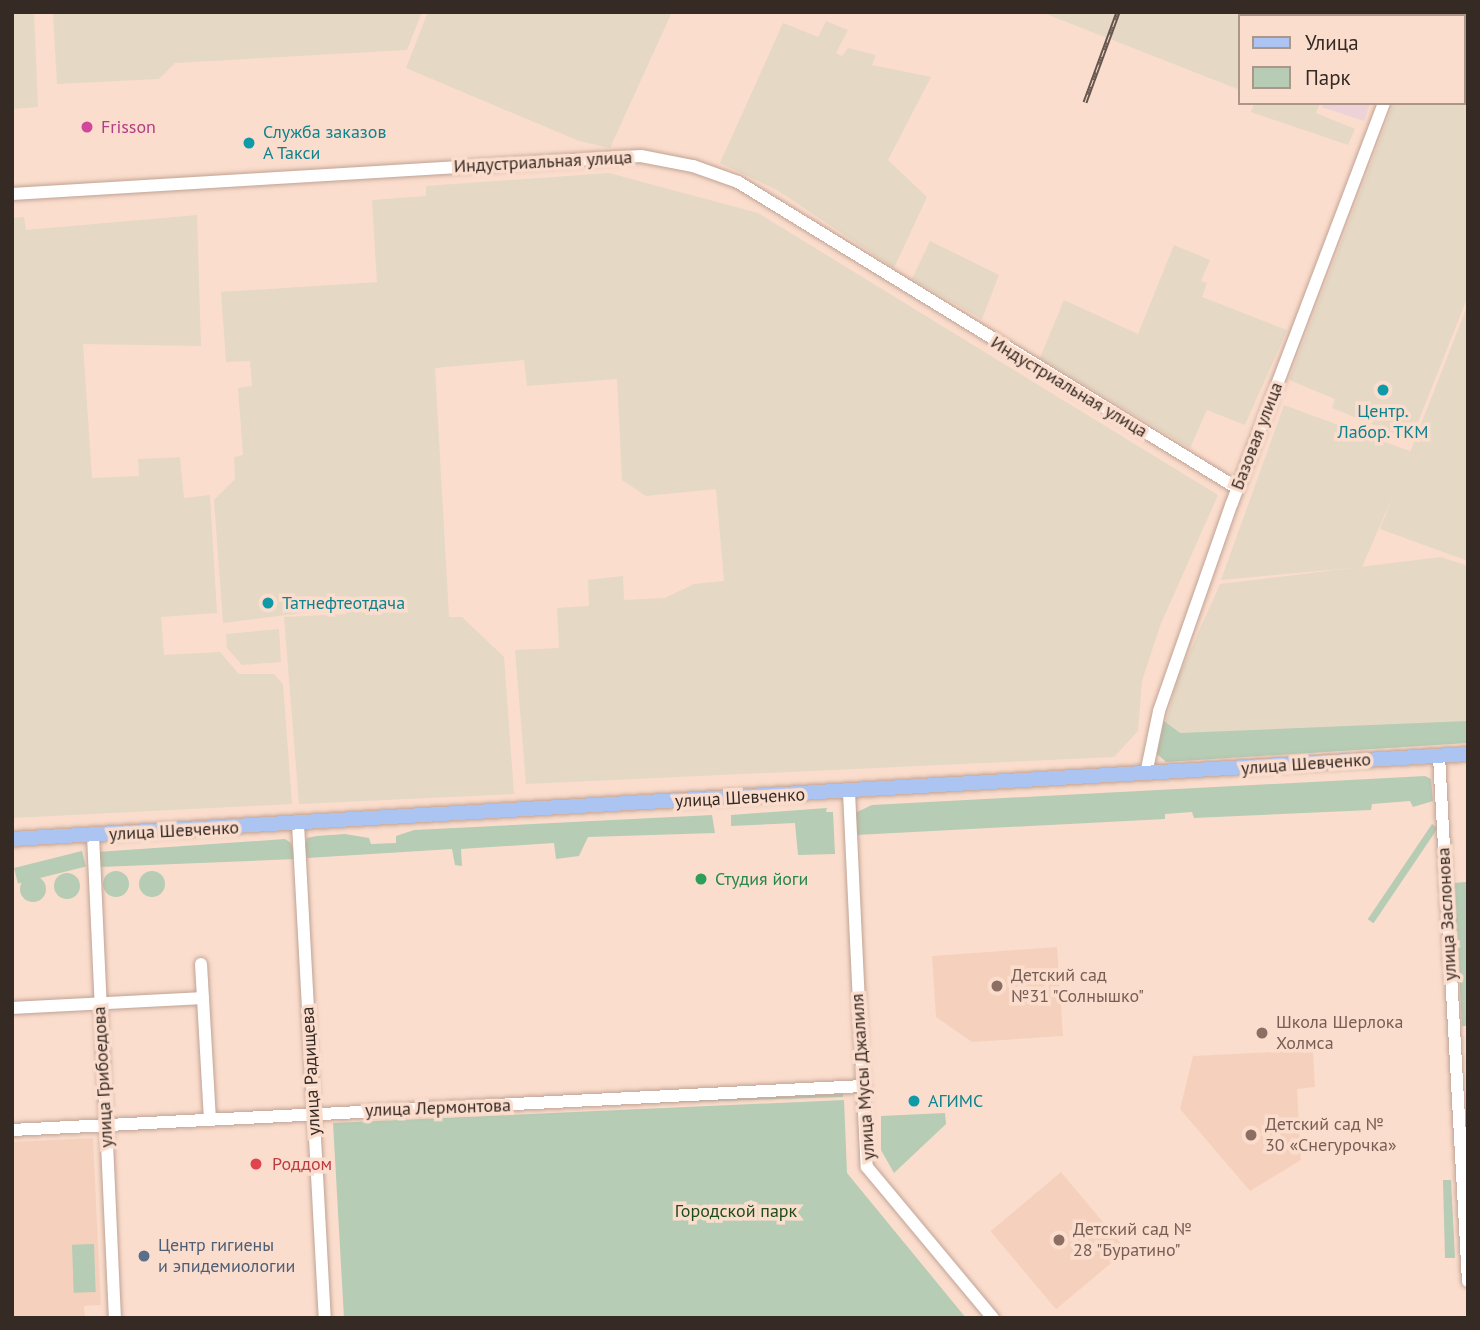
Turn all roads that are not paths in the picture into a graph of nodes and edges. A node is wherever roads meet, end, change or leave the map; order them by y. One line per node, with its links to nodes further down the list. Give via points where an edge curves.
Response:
1 (1383, 105): 3 (street, Базовая улица)
2 (12, 194): 3 (street, Индустриальная улица, via 641,156 693,166 738,183)
3 (1237, 488): 6 (street, Базовая улица, via 1159,711)
4 (1468, 754): 5 (main road, улица Шевченко)
5 (1439, 756): 6 (main road, улица Шевченко); 20 (street, улица Заслонова)
6 (1146, 774): 7 (main road, улица Шевченко)
7 (849, 792): 8 (main road, улица Шевченко); 15 (street, улица Мусы Джалиля)
8 (298, 824): 9 (main road, улица Шевченко); 16 (street, улица Радищева)
9 (93, 835): 10 (main road, улица Шевченко); 13 (street, улица Грибоедова)
10 (12, 839)
11 (201, 964): 12 (street)
12 (203, 998): 13 (street); 17 (street)
13 (99, 1004): 14 (street); 18 (street, улица Грибоедова)
14 (12, 1008)
15 (864, 1086): 16 (street, улица Лермонтова); 23 (street, улица Мусы Джалиля, via 867,1167)
16 (313, 1113): 17 (street, улица Лермонтова); 22 (street, улица Радищева)
17 (210, 1118): 18 (street, улица Лермонтова)
18 (106, 1125): 19 (street, улица Лермонтова); 21 (street, улица Грибоедова)
19 (12, 1130)
20 (1468, 1281)
21 (115, 1318)
22 (325, 1318)
23 (993, 1318)

